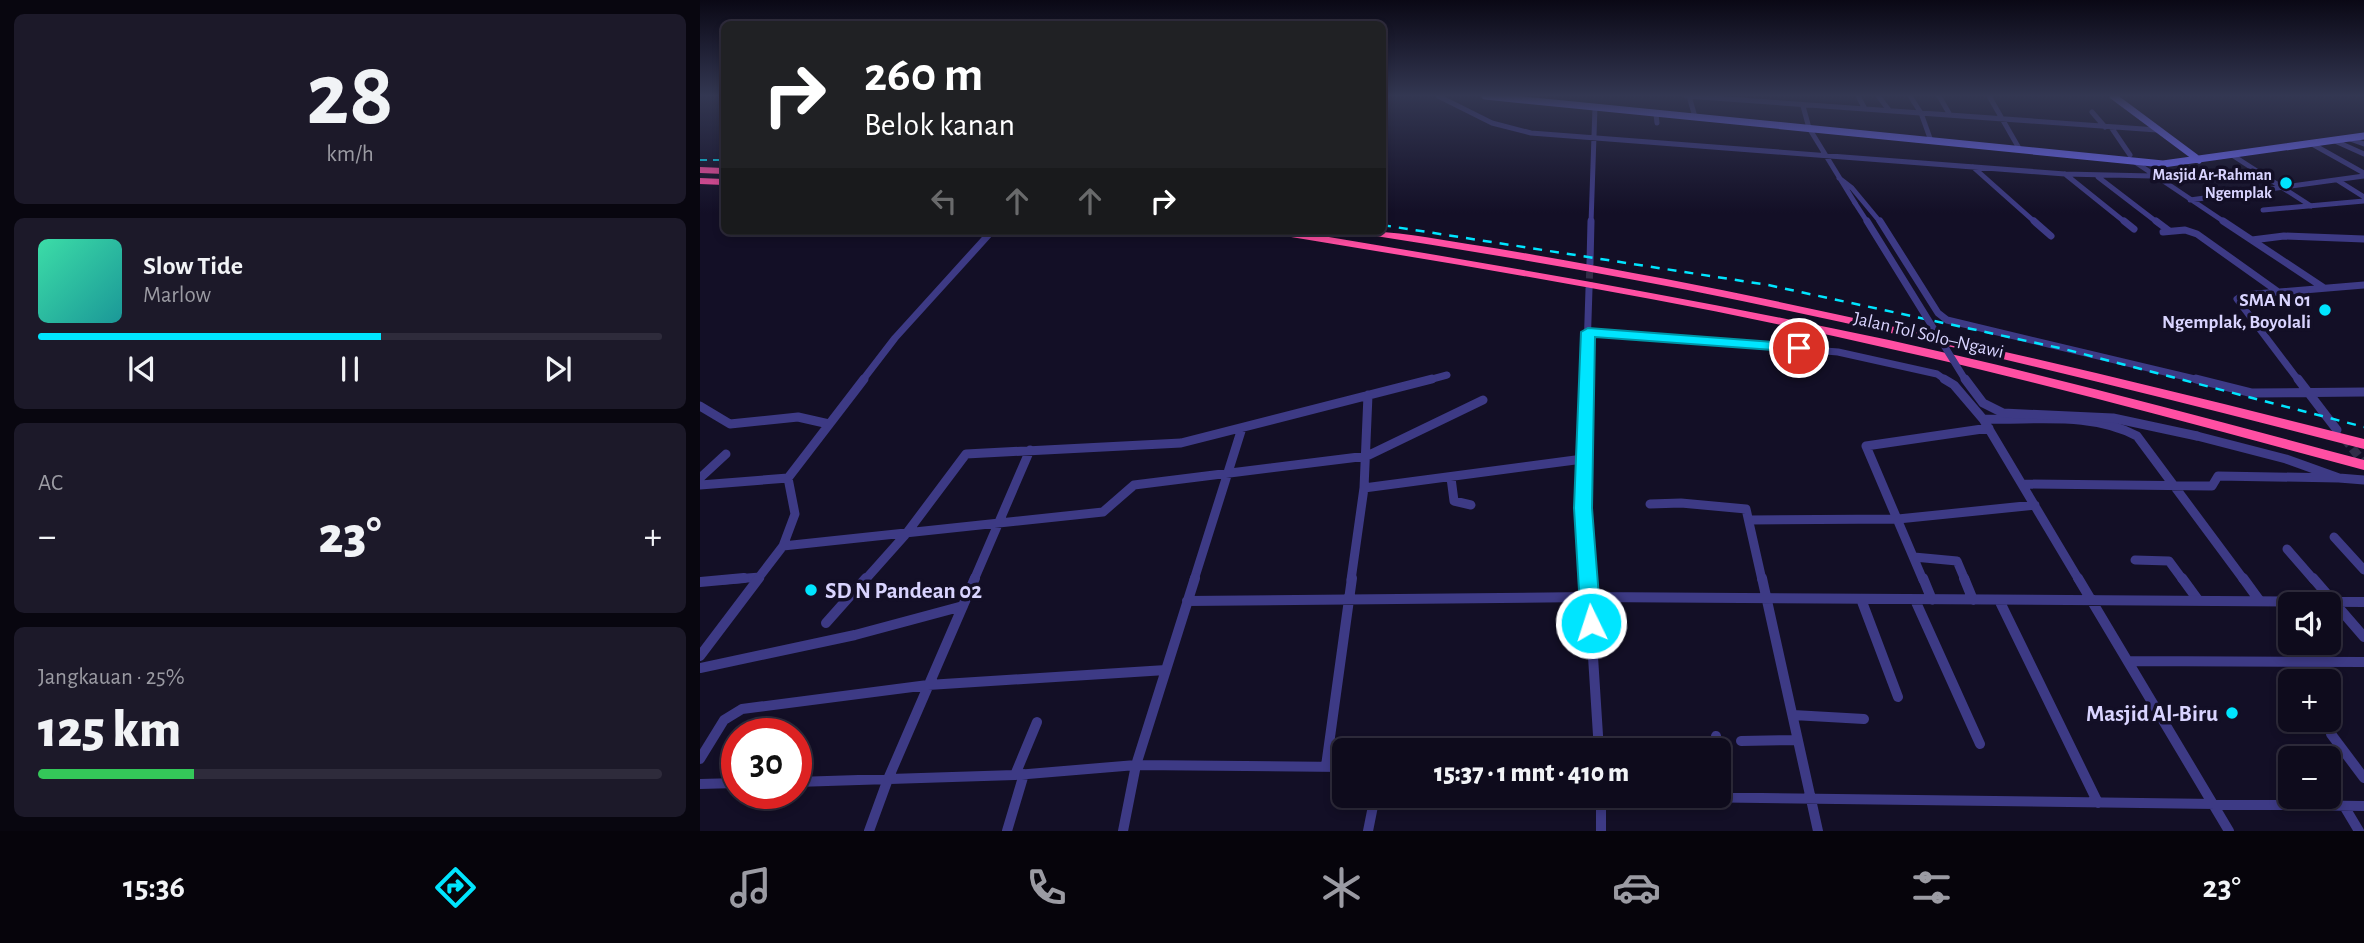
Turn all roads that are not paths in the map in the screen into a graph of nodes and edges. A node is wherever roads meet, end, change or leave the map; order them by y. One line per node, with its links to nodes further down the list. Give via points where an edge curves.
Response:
1 (1558, 135): 10 (street)
2 (1595, 135): 10 (street)
3 (1813, 135): 18 (street)
4 (1873, 135): 12 (main road)
5 (1929, 135): 12 (street)
6 (2011, 135): 16 (street)
7 (2114, 135): 20 (street)
8 (2164, 135): 21 (main road)
9 (2364, 136): 11 (main road)
10 (1595, 138): 18 (street); 45 (street)
11 (2350, 139): 13 (main road); 14 (street)
12 (1931, 141): 16 (main road)
13 (2335, 141): 15 (main road); 17 (street)
14 (2364, 144)
15 (2312, 145): 19 (main road); 26 (street)
16 (2020, 150): 20 (main road)
17 (2364, 154)
18 (1824, 155): 22 (street); 29 (street)
19 (2232, 155): 21 (main road); 33 (street)
20 (2132, 159): 21 (main road, via 2172,164); 28 (street)
21 (2199, 160)
22 (1973, 167): 25 (street); 42 (street)
23 (700, 170): 24 (highway)
24 (721, 171)
25 (2066, 174): 27 (street); 38 (street)
26 (2364, 174): 30 (street)
27 (2096, 175): 28 (street); 49 (street, via 2165,231 2197,234)
28 (2152, 176): 35 (street)
29 (1839, 178): 53 (street, via 1876,217 1943,318 2252,393); 72 (street, bridge, via 1983,403 2003,413 2113,418 2286,459)
30 (2337, 180): 33 (street); 34 (street)
31 (700, 181): 32 (highway)
32 (721, 181)
33 (2285, 188): 35 (street); 36 (street)
34 (2364, 199): 36 (street)
35 (2190, 200): 44 (street)
36 (2311, 205): 37 (street)
37 (2263, 211)
38 (2134, 229)
39 (989, 235): 58 (street, via 895,338)
40 (1297, 235): 67 (highway, Jalan Tol Solo–Ngawi, via 1546,276 1888,344 2040,379)
41 (1386, 235): 62 (highway, Jalan Tol Solo–Ngawi, via 1556,262 1888,327)
42 (2051, 236)
43 (2364, 239): 44 (street, via 2284,236)
44 (2252, 240): 47 (street)
45 (1590, 263)
46 (2364, 285): 47 (street)
47 (2324, 288): 49 (street)
48 (1589, 289): 50 (street)
49 (2277, 292): 53 (street, via 2237,299)
50 (1588, 332): 57 (street, via 1825,350 1871,358 1937,373); 66 (street)
51 (1447, 375): 54 (street)
52 (2364, 392): 53 (street)
53 (2309, 394): 61 (street)
54 (1368, 395): 59 (street); 65 (street)
55 (1483, 400): 65 (street)
56 (700, 406): 58 (street, via 730,424 798,417)
57 (1983, 419): 60 (street); 75 (street, via 2119,425 2137,436)
58 (829, 424): 70 (street)
59 (1242, 428): 63 (street, via 1181,443); 68 (street)
60 (1989, 428): 74 (street); 81 (street, via 1866,446)
61 (2337, 430)
62 (2364, 444)
63 (1030, 450): 83 (street); 84 (street, via 966,454)
64 (726, 454): 69 (street)
65 (1367, 456): 68 (street); 77 (street)
66 (1583, 459): 71 (street); 94 (street)
67 (2364, 465)
68 (1227, 475): 83 (street, via 1131,485 1106,511); 104 (street)
69 (700, 478)
70 (788, 478): 76 (street); 86 (street, via 796,514)
71 (1451, 478): 77 (street); 79 (street, via 1454,501)
72 (2339, 478): 73 (street); 75 (street, via 2218,476 2212,486)
73 (2364, 480)
74 (2022, 484): 75 (street); 80 (street)
75 (2172, 484): 103 (street)
76 (700, 485)
77 (1364, 488): 97 (street)
78 (1650, 504): 82 (street, via 1743,507)
79 (1471, 505)
80 (2035, 505): 81 (street); 105 (street)
81 (1898, 519): 82 (street); 88 (street)
82 (1749, 520): 95 (street)
83 (997, 524): 84 (street); 109 (street)
84 (906, 534): 86 (street); 111 (street)
85 (2334, 537): 90 (street)
86 (783, 546): 91 (street)
87 (2287, 549): 93 (street)
88 (1914, 557): 99 (street); 100 (street, via 1957,561)
89 (2135, 560): 102 (street, via 2169,561)
90 (2364, 570)
91 (760, 576): 92 (street); 114 (street)
92 (700, 582)
93 (2325, 592)
94 (1589, 597): 95 (street); 97 (street); 126 (street)
95 (1768, 599): 96 (street); 122 (street)
96 (1861, 599): 98 (street); 121 (street)
97 (1351, 600): 104 (street); 132 (street)
98 (1915, 600): 99 (street); 129 (street)
99 (1932, 600): 100 (street)
100 (1973, 600): 101 (street)
101 (1999, 600): 105 (street); 142 (street)
102 (2199, 600): 103 (street); 105 (street)
103 (2259, 600): 106 (street)
104 (1187, 601): 119 (street)
105 (2093, 601): 116 (street)
106 (2278, 601)
107 (2341, 602): 108 (street)
108 (2364, 602)
109 (963, 606): 118 (street); 120 (street)
110 (2341, 610): 112 (street)
111 (826, 623)
112 (2364, 637)
113 (700, 640): 114 (street)
114 (713, 640): 115 (street)
115 (700, 656)
116 (2129, 662): 117 (street); 143 (street)
117 (2364, 662)
118 (700, 668)
119 (1166, 670): 120 (street); 131 (street)
120 (928, 685): 130 (street, via 742,709 724,720); 136 (street)
121 (1898, 697)
122 (1793, 715): 123 (street); 127 (street)
123 (1864, 719)
124 (1037, 722): 134 (street)
125 (2331, 734): 135 (street)
126 (1598, 738)
127 (1796, 740): 128 (street); 141 (street)
128 (1741, 741)
129 (1980, 744)
130 (700, 759)
131 (1136, 765): 132 (street); 134 (street); 150 (street)
132 (1326, 766): 133 (street)
133 (1332, 766)
134 (1019, 774): 136 (street); 149 (street)
135 (2364, 778)
136 (888, 779): 137 (street); 148 (street)
137 (812, 781)
138 (721, 783): 139 (street)
139 (700, 784)
140 (1731, 799): 141 (street)
141 (1811, 800): 142 (street); 153 (street)
142 (2098, 803): 143 (street)
143 (2213, 803): 144 (street); 154 (street)
144 (2344, 806): 145 (street); 155 (street)
145 (2364, 806)
146 (1373, 808): 151 (street)
147 (1601, 808): 152 (street)
148 (869, 831)
149 (1007, 831)
150 (1123, 831)
151 (1368, 831)
152 (1601, 831)
153 (1818, 831)
154 (2229, 831)
155 (2359, 831)

